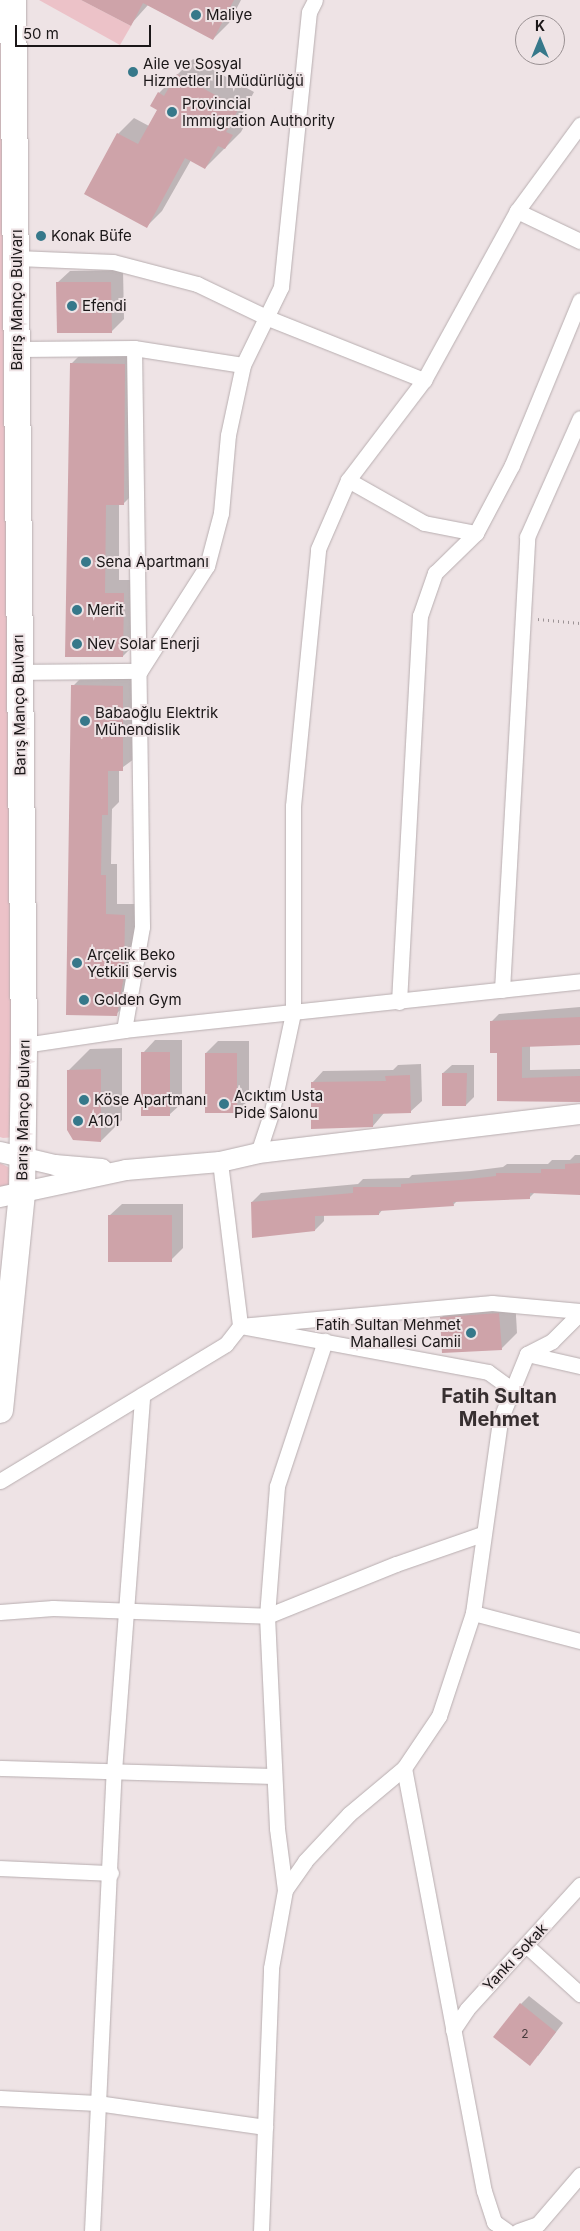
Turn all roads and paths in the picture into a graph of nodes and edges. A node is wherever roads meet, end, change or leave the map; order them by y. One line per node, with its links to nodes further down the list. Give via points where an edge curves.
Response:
1 (13, 0): 6 (highway, Barış Manço Bulvarı)
2 (316, 0): 8 (street, via 309,12 281,287)
3 (580, 125): 4 (street)
4 (517, 211): 5 (street); 12 (street)
5 (580, 241)
6 (17, 258): 8 (street, via 113,262 197,284); 10 (highway, Barış Manço Bulvarı)
7 (580, 300): 15 (street, via 512,465)
8 (268, 318): 11 (street); 12 (street)
9 (134, 348): 10 (street); 11 (street); 18 (street)
10 (18, 349): 19 (highway, Barış Manço Bulvarı)
11 (243, 365): 18 (street, via 228,435 222,513 207,566)
12 (424, 380): 14 (street)
13 (580, 418): 16 (street, via 527,537)
14 (348, 480): 15 (street, via 424,523); 23 (street, via 318,549 309,626 293,806)
15 (476, 532): 22 (street, via 435,573 420,616)
16 (521, 617): 17 (path); 21 (street)
17 (580, 623)
18 (140, 671): 19 (street); 24 (street, via 142,927)
19 (18, 672): 25 (highway, Barış Manço Bulvarı)
20 (580, 981): 21 (street)
21 (502, 990): 22 (street)
22 (399, 1002): 23 (street)
23 (293, 1013): 24 (street); 27 (street, via 272,1111)
24 (124, 1030): 25 (street)
25 (24, 1045): 28 (highway, Barış Manço Bulvarı)
26 (580, 1114): 27 (street)
27 (258, 1153): 29 (street)
28 (11, 1154): 30 (street, via 55,1165); 31 (highway, Barış Manço Bulvarı)
29 (220, 1162): 30 (street); 33 (street)
30 (126, 1170): 31 (street)
31 (11, 1195): 39 (highway, Barış Manço Bulvarı)
32 (580, 1312): 33 (street, via 492,1303); 35 (street, via 552,1341)
33 (240, 1326): 34 (street); 38 (street, via 226,1344)
34 (325, 1341): 37 (street, via 488,1372); 45 (street, via 277,1486)
35 (527, 1354): 36 (street); 37 (street)
36 (580, 1366)
37 (512, 1390): 41 (street, via 500,1420)
38 (142, 1395): 40 (street); 42 (street)
39 (0, 1410)
40 (0, 1481)
41 (482, 1534): 44 (street); 45 (street, via 396,1564)
42 (126, 1611): 43 (street, via 53,1608); 45 (street); 49 (street)
43 (0, 1612)
44 (473, 1614): 46 (street); 48 (street, via 439,1716)
45 (267, 1616): 50 (street)
46 (580, 1641)
47 (0, 1768): 49 (street)
48 (404, 1768): 54 (street, via 350,1814 305,1861); 57 (street)
49 (114, 1771): 50 (street); 52 (street)
50 (274, 1776): 54 (street, via 276,1828)
51 (0, 1868): 52 (street)
52 (111, 1873): 59 (street)
53 (580, 1886): 55 (street, Yankı Sokak)
54 (285, 1890): 60 (street, via 271,1968)
55 (527, 1946): 56 (street); 57 (street, Yankı Sokak, via 467,2008)
56 (580, 1994)
57 (453, 2030): 64 (street, via 484,2192 494,2222)
58 (0, 2098): 59 (street)
59 (97, 2103): 60 (street); 62 (street)
60 (265, 2127): 63 (street)
61 (580, 2175): 65 (street, via 538,2224)
62 (92, 2231)
63 (261, 2231)
64 (507, 2231)
65 (518, 2231)

